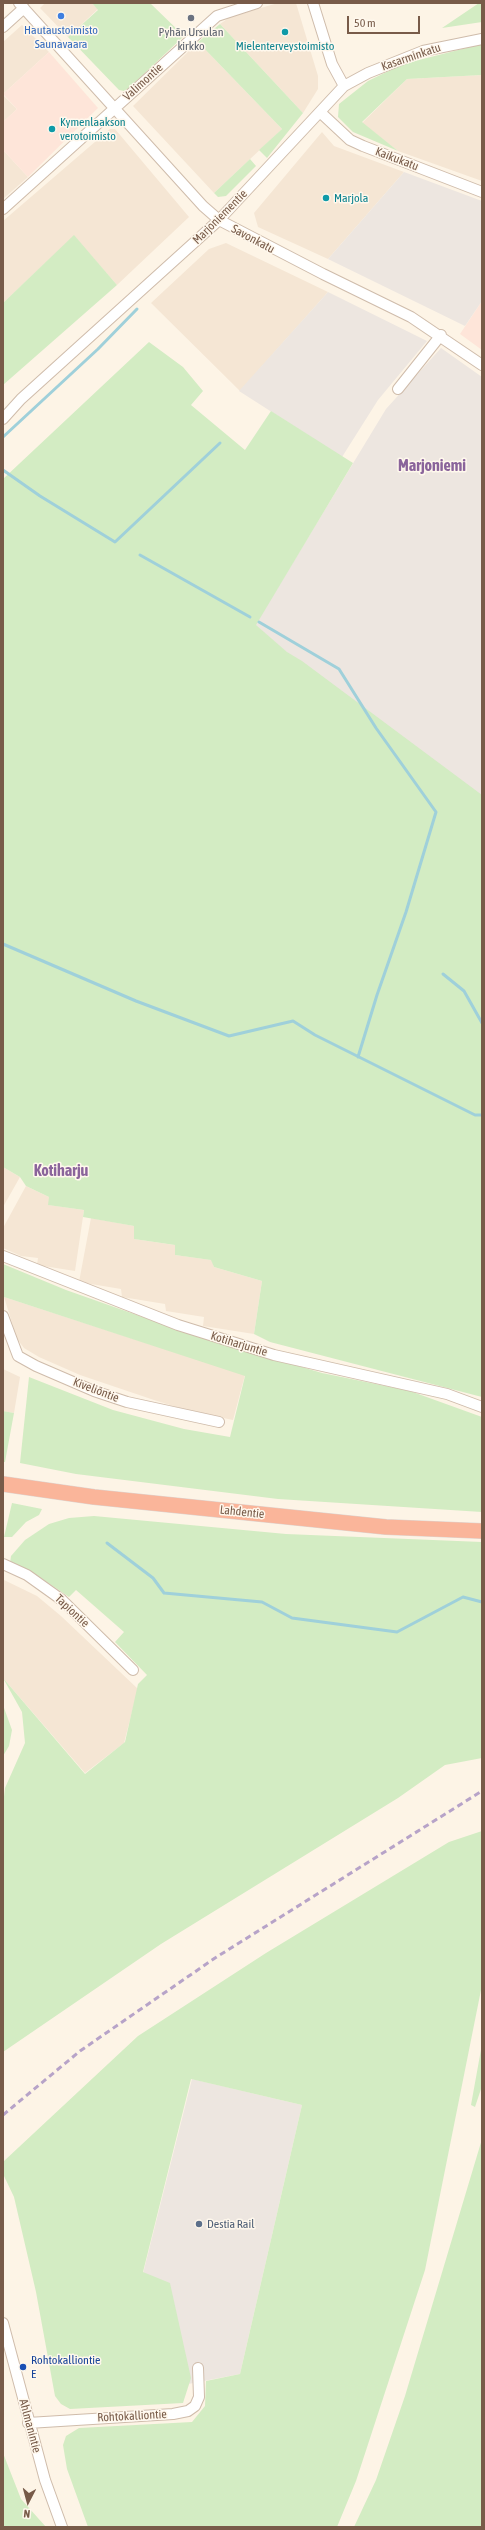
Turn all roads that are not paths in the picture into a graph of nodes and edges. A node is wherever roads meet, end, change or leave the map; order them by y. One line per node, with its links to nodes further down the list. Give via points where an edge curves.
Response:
1 (257, 3): 7 (street, Valimontie, via 217,16)
2 (313, 3): 6 (street, via 332,64)
3 (22, 6): 4 (street); 7 (street, Savonkatu)
4 (3, 27)
5 (482, 39): 6 (street, Kasarminkatu, via 423,51 368,72)
6 (344, 86): 8 (street, Marjoniementie)
7 (115, 108): 10 (street, Valimontie); 11 (street, Savonkatu, via 202,206)
8 (320, 112): 9 (street, Kaikukatu, via 350,140); 11 (street, Marjoniementie)
9 (482, 192)
10 (3, 210)
11 (219, 220): 12 (street, Savonkatu, via 411,317); 15 (street, Marjoniementie)
12 (441, 336): 13 (street, Savonkatu); 14 (street)
13 (482, 365)
14 (398, 389)
15 (21, 399): 16 (street, Marjoniementie); 17 (street, Marjoniementie)
16 (3, 410)
17 (3, 419)
18 (3, 1256): 20 (street, Kotiharjuntie, via 178,1325 274,1355 447,1394)
19 (3, 1316): 21 (street, Kiveliöntie, via 18,1356 36,1366 127,1402)
20 (482, 1408)
21 (220, 1422)
22 (3, 1484): 23 (highway, Lahdentie, via 94,1497 386,1527)
23 (482, 1531)
24 (3, 1564): 25 (street, Tapiontie, via 27,1574 62,1600)
25 (133, 1670)
26 (3, 2323): 28 (street, Ahlmanintie)
27 (198, 2368): 28 (street, Rohtokalliontie, via 199,2397 195,2406 188,2411)
28 (28, 2423): 29 (street, Ahlmanintie)
29 (62, 2527)

